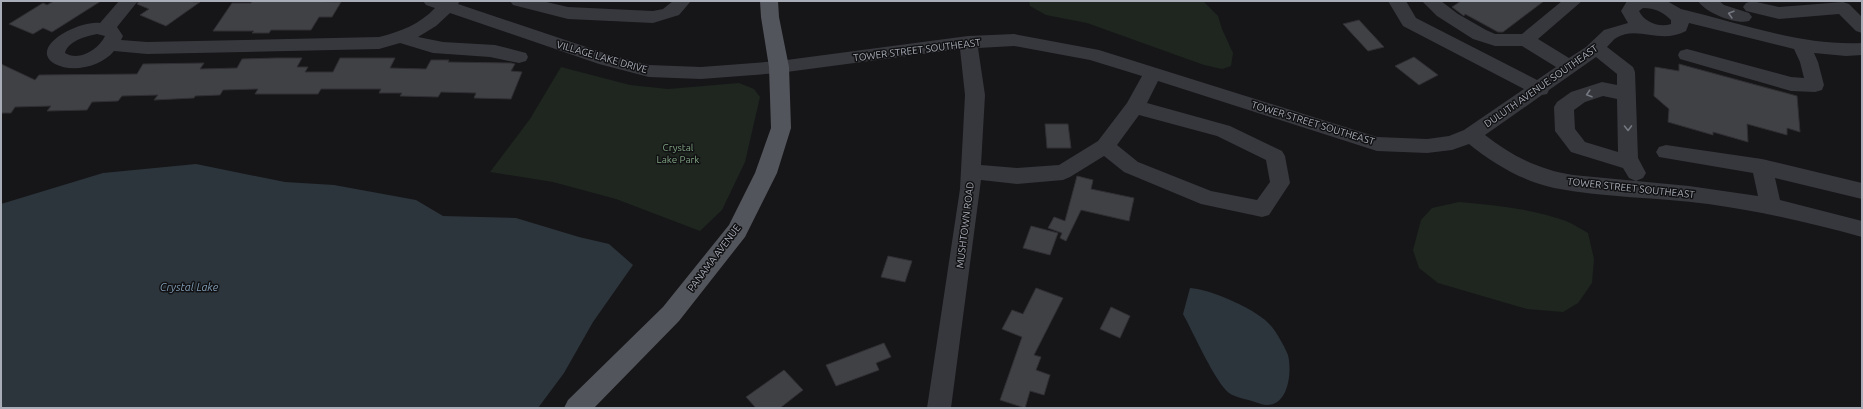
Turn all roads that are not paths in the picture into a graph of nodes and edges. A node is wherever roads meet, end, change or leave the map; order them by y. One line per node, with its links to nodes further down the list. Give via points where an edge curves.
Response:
1 (129, 1): 18 (street, via 108,37 147,48 362,45)
2 (519, 1): 3 (street, via 568,12 653,17 666,15 677,9)
3 (682, 1)
4 (769, 1): 27 (main road, PANAMA AVENUE)
5 (1397, 1): 30 (street, via 1410,22)
6 (1431, 1): 20 (street, via 1455,21 1493,39)
7 (1573, 1): 20 (street)
8 (1707, 1): 13 (street, one-way to 8, via 1729,14)
9 (443, 3): 18 (street, via 437,16); 27 (street, VILLAGE LAKE DRIVE, via 606,60 649,71 701,73)
10 (1634, 5): 14 (street, via 1649,2); 15 (street, via 1634,19); 17 (street, DULUTH AVENUE SOUTHEAST, via 1612,19)
11 (1839, 5): 12 (street); 13 (street, via 1779,13); 16 (street)
12 (1862, 6)
13 (1753, 9): 19 (street)
14 (1669, 12): 15 (street, via 1676,30 1662,32); 19 (street); 22 (street, via 1773,48 1790,51)
15 (1646, 27): 17 (street)
16 (1862, 27)
17 (1610, 34): 23 (street, DULUTH AVENUE SOUTHEAST)
18 (402, 37): 26 (street, via 427,47 487,50)
19 (1769, 37): 22 (street)
20 (1526, 40): 28 (street)
21 (968, 42): 27 (street, TOWER STREET SOUTHEAST); 29 (street, TOWER STREET SOUTHEAST, via 1014,40 1092,54); 38 (street, MUSHTOWN ROAD, via 975,95)
22 (1801, 46): 24 (street); 25 (street, via 1809,62 1815,85 1791,84)
23 (1597, 48): 28 (street, DULUTH AVENUE SOUTHEAST); 31 (street, via 1626,72)
24 (1862, 49)
25 (1687, 55)
26 (519, 57)
27 (779, 67): 43 (main road, PANAMA AVENUE, via 781,128 766,173 737,231 671,314)
28 (1570, 67): 30 (street, DULUTH AVENUE SOUTHEAST)
29 (1153, 74): 32 (street); 33 (street, TOWER STREET SOUTHEAST, via 1377,144 1427,146 1452,143)
30 (1540, 89): 33 (street, DULUTH AVENUE SOUTHEAST)
31 (1627, 94): 36 (street, one-way to 36); 36 (street, one-way to 36, via 1602,89 1578,97 1564,107 1565,131 1578,147)
32 (1135, 107): 34 (street); 34 (street, via 1223,131 1275,156 1280,183 1262,209 1208,198 1131,167)
33 (1471, 135): 39 (street, TOWER STREET SOUTHEAST, via 1511,164 1534,174 1572,183)
34 (1105, 146): 38 (street, via 1063,172 1017,176)
35 (1666, 152): 37 (street)
36 (1630, 163): 39 (street)
37 (1762, 167): 40 (street); 41 (street)
38 (971, 172): 44 (street, MUSHTOWN ROAD, via 961,264)
39 (1646, 190): 41 (street, TOWER STREET SOUTHEAST)
40 (1862, 191)
41 (1771, 206): 42 (street, TOWER STREET SOUTHEAST)
42 (1862, 229)
43 (577, 408)
44 (939, 408)

